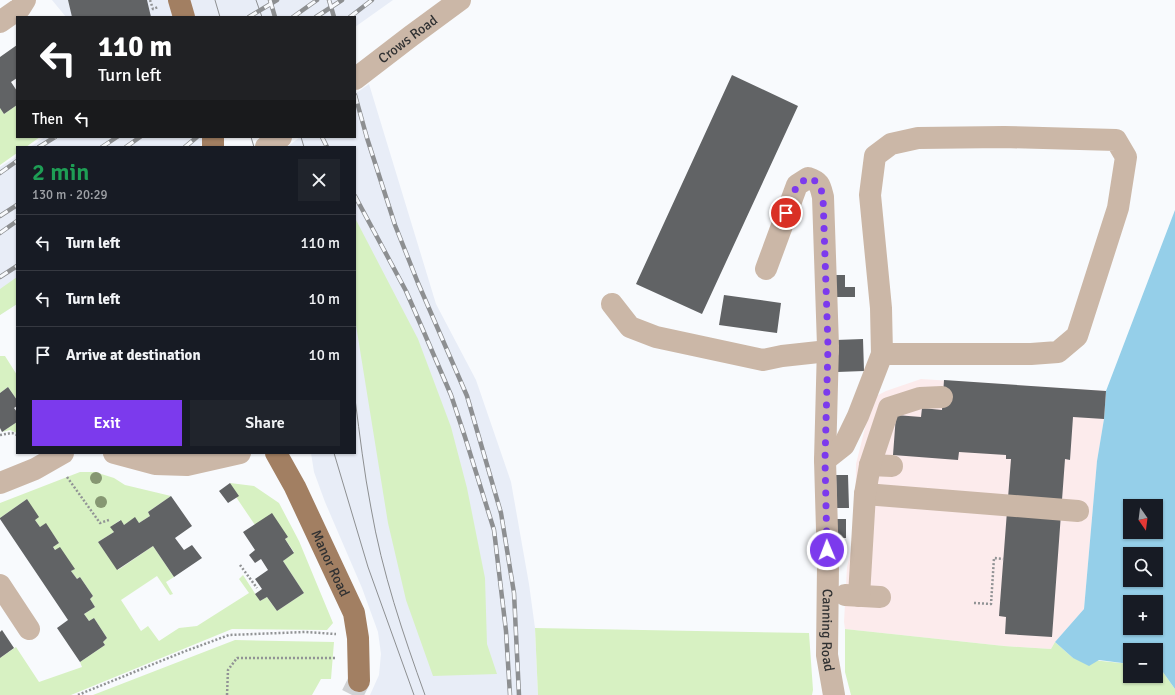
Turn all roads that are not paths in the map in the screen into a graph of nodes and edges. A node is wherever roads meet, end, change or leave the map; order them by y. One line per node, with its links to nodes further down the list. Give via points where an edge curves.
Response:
1 (25, 0): 5 (street, via 20,8)
2 (179, 0): 4 (main road)
3 (460, 0): 6 (street, Crows Road)
4 (184, 16)
5 (0, 22)
6 (356, 78)
7 (280, 138): 8 (street)
8 (268, 146)
9 (766, 269): 11 (street, Canning Road, via 797,185 808,178 815,180 820,184 823,197)
10 (612, 304): 11 (street, via 630,327 656,337 755,359)
11 (828, 351): 18 (street, Canning Road)
12 (882, 354): 12 (street, via 881,308 870,195 875,156 891,144 918,138 1116,140 1126,157 1118,208 1077,336 1058,352); 18 (street, via 844,445)
13 (942, 397): 19 (street, via 920,398 889,408)
14 (118, 454): 15 (street, via 155,464 187,465)
15 (236, 454)
16 (277, 454): 27 (main road, Manor Road, via 295,487 354,613)
17 (58, 456): 21 (street, via 35,469)
18 (825, 460): 24 (street, Canning Road)
19 (870, 465): 20 (street); 22 (street)
20 (892, 466)
21 (0, 483)
22 (865, 494): 23 (street); 24 (street, via 870,597)
23 (1078, 511)
24 (828, 594): 28 (street, Canning Road, via 827,655)
25 (3, 596): 26 (street)
26 (29, 629)
27 (360, 681)
28 (834, 695)

